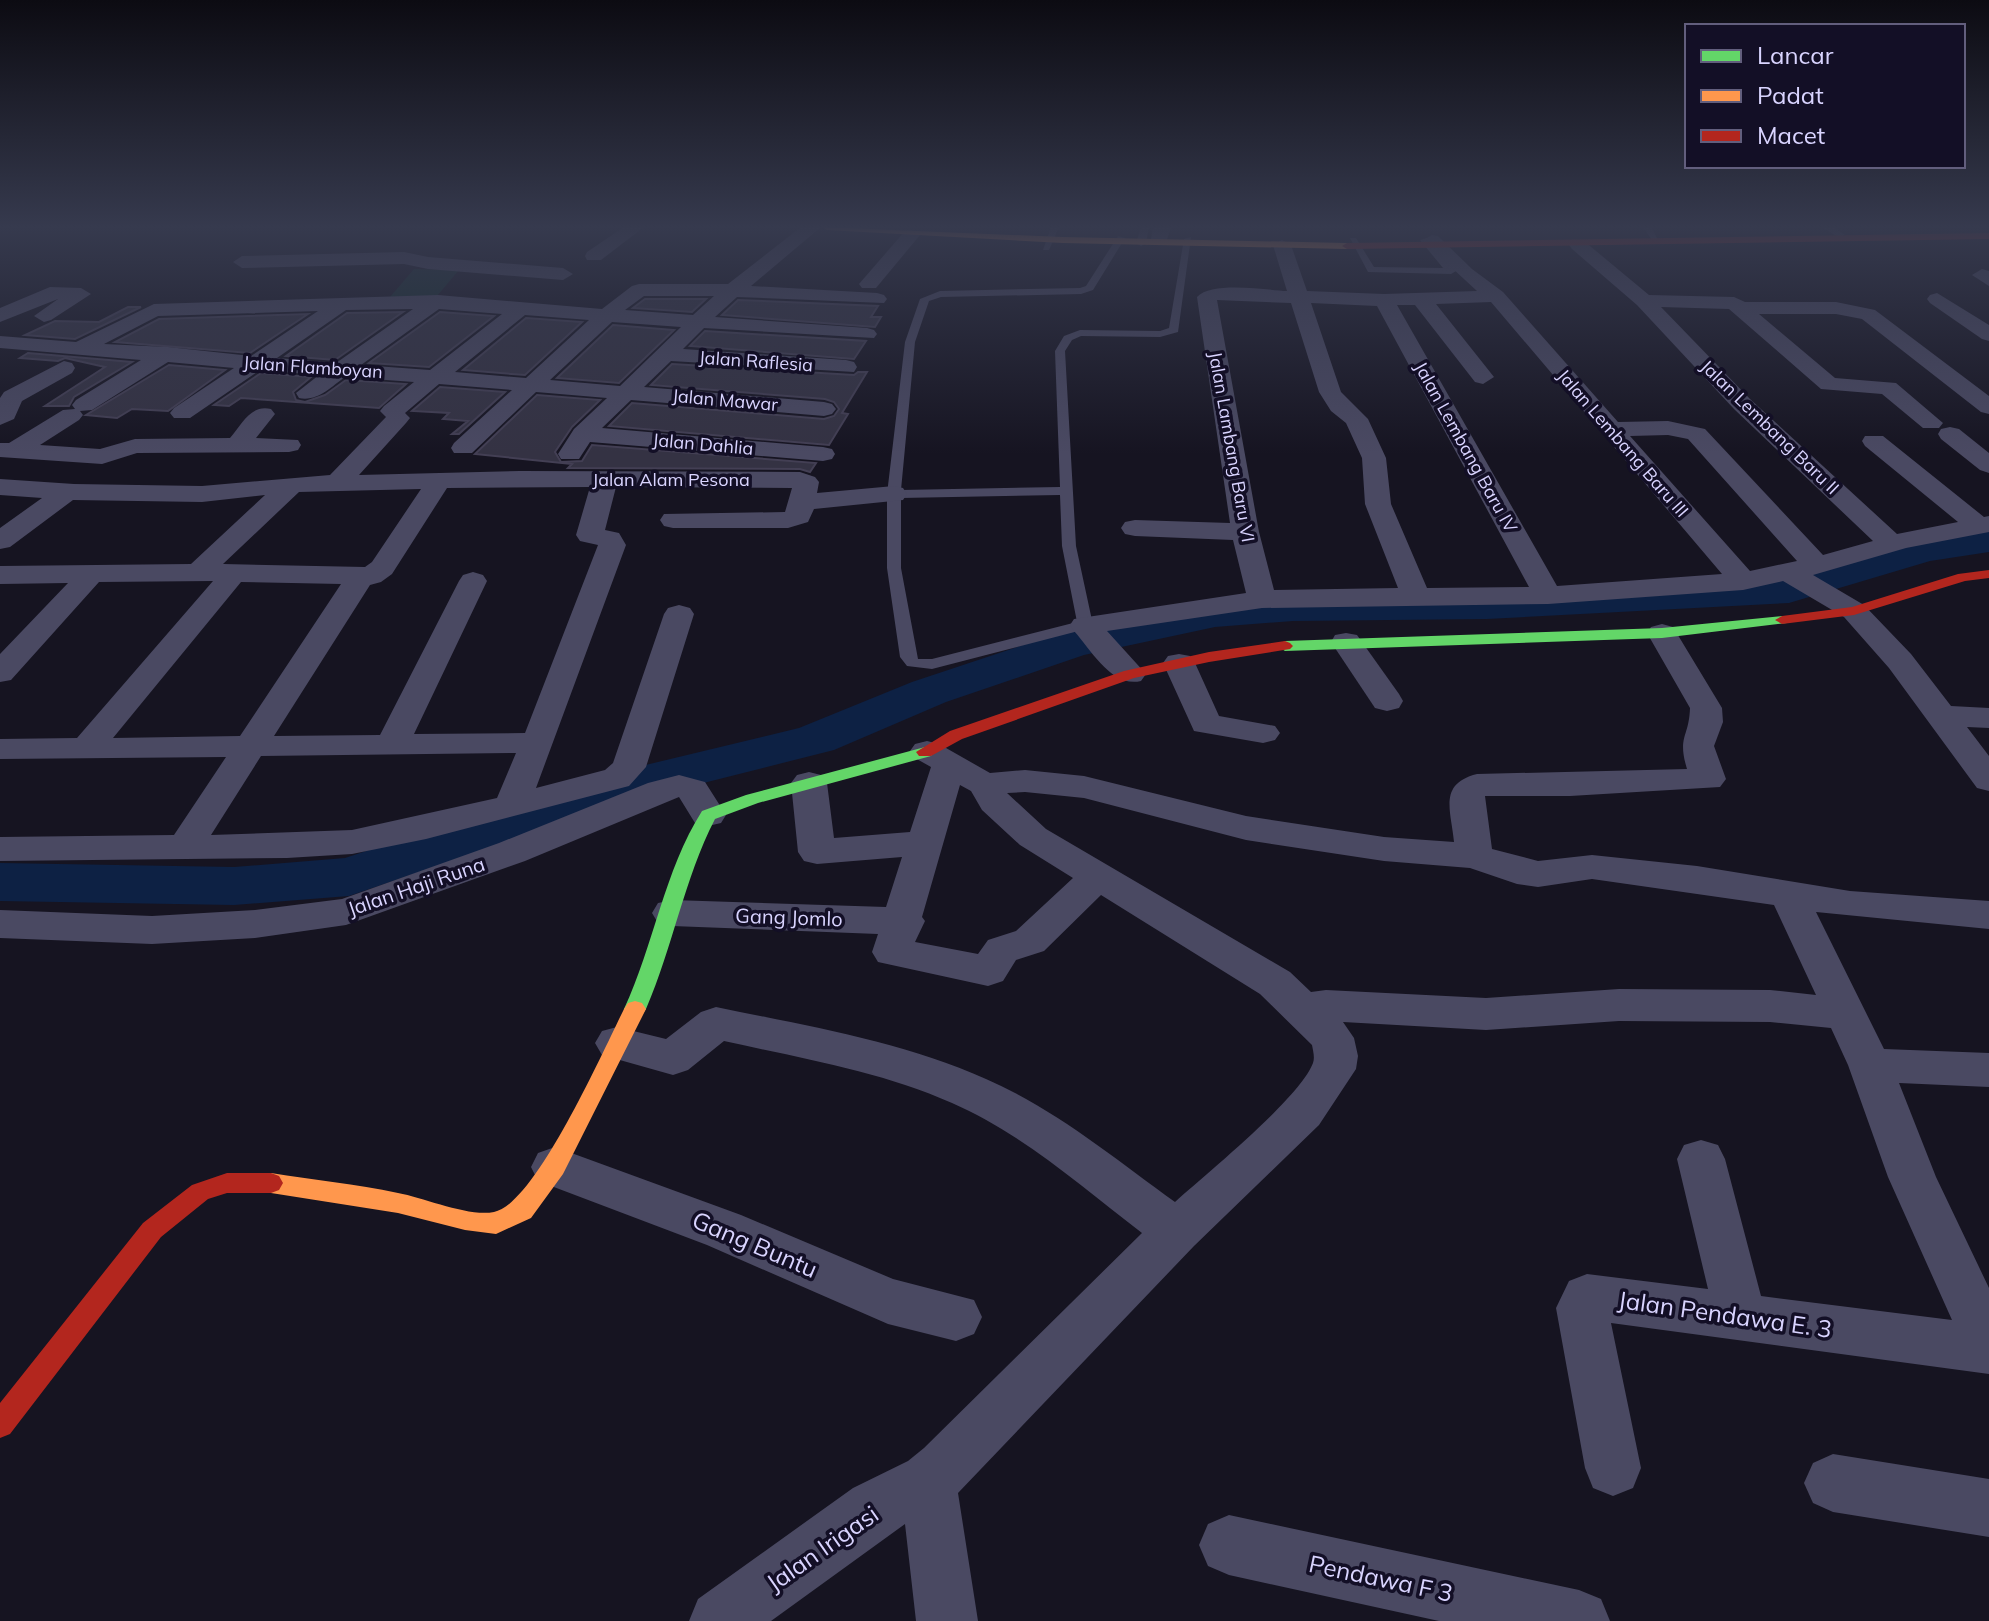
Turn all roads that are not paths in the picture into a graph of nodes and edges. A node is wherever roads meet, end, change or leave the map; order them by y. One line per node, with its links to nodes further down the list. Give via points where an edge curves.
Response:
1 (29, 303): 21 (street)
2 (66, 303): 22 (street)
3 (437, 303): 16 (street); 18 (street); 33 (street)
4 (623, 303): 20 (street)
5 (718, 303): 23 (street)
6 (924, 303): 63 (lane, via 910,342)
7 (1178, 303): 60 (lane, via 1174,330 1080,333 1062,344)
8 (1207, 303): 67 (street, Jalan Lambang Baru VI)
9 (1302, 303): 79 (street, via 1334,401 1356,419 1374,458 1378,504)
10 (1385, 303): 78 (street, Jalan Lembang Baru IV)
11 (1424, 303): 35 (street)
12 (1502, 303): 43 (street, Jalan Lembang Baru III)
13 (1646, 303): 69 (street, Jalan Lembang Baru II, via 1742,404)
14 (1727, 303): 19 (street)
15 (1942, 303): 25 (street)
16 (342, 304): 17 (street); 30 (street)
17 (245, 307): 27 (street, via 148,313); 29 (street)
18 (522, 308): 20 (street); 34 (street)
19 (1740, 308): 39 (street, via 1836,308 1868,314); 53 (street, via 1829,384 1888,388)
20 (608, 314): 23 (street); 36 (street)
21 (0, 316)
22 (44, 316)
23 (700, 321): 24 (street); 28 (street)
24 (867, 334)
25 (1989, 335)
26 (0, 342): 27 (street, Jalan Flamboyan)
27 (80, 348): 29 (street, Jalan Flamboyan)
28 (666, 354): 31 (street, Jalan Raflesia); 37 (street)
29 (163, 356): 30 (street, Jalan Flamboyan); 50 (street)
30 (254, 362): 33 (street, Jalan Flamboyan); 47 (street)
31 (846, 367)
32 (64, 368): 42 (street, via 12,397)
33 (340, 369): 34 (street, Jalan Flamboyan); 38 (street)
34 (434, 376): 36 (street, Jalan Flamboyan); 57 (street)
35 (1483, 377)
36 (532, 384): 37 (street, Jalan Flamboyan); 49 (street)
37 (627, 392): 40 (street, Jalan Mawar); 45 (street, Jalan Dahlia, via 576,444)
38 (307, 393)
39 (1989, 407)
40 (824, 409)
41 (263, 414): 48 (street)
42 (0, 418)
43 (1612, 429): 70 (street, via 1668,428 1696,434); 76 (street, Jalan Lembang Baru III)
44 (1874, 441): 65 (street)
45 (693, 443): 52 (street, Jalan Dahlia); 54 (street)
46 (289, 445): 48 (street)
47 (135, 446): 48 (street); 51 (street, via 108,457)
48 (236, 447)
49 (463, 448)
50 (7, 450): 51 (street)
51 (53, 454): 59 (street)
52 (823, 454)
53 (1989, 465)
54 (669, 474)
55 (440, 480): 57 (street, Jalan Alam Pesona); 62 (street, Jalan Alam Pesona, via 536,479); 73 (street, via 382,568 371,576)
56 (292, 484): 57 (street, Jalan Alam Pesona); 61 (street, Jalan Alam Pesona, via 202,494); 73 (street)
57 (336, 484)
58 (603, 486): 94 (street, via 590,535 609,539 612,545)
59 (7, 487): 61 (street, Jalan Alam Pesona)
60 (1066, 491): 63 (lane); 83 (lane, via 1069,546)
61 (67, 492): 68 (street)
62 (804, 492): 63 (street, Jalan Alam Pesona); 64 (street, via 799,516 788,520)
63 (894, 494): 83 (lane, via 894,568 913,663 932,664)
64 (673, 520)
65 (1984, 525): 69 (street)
66 (1135, 528): 67 (street)
67 (1245, 532): 80 (street, Jalan Lambang Baru VI)
68 (0, 541)
69 (1891, 543): 70 (street)
70 (1803, 573): 76 (street); 81 (street)
71 (1989, 574): 81 (main road)
72 (0, 575): 73 (street)
73 (212, 577): 96 (street)
74 (87, 579): 87 (street)
75 (473, 581): 93 (street)
76 (1743, 581): 78 (street)
77 (357, 582): 95 (street)
78 (1548, 595): 79 (street)
79 (1417, 598): 80 (street)
80 (1262, 599): 83 (street)
81 (1847, 606): 84 (main road); 90 (street, via 1900,661)
82 (679, 614): 102 (street, via 624,773)
83 (1091, 633): 88 (street)
84 (1662, 633): 85 (main road); 107 (street, via 1706,708 1697,746 1708,779 1477,785 1467,794)
85 (1346, 642): 86 (main road, via 1279,646); 89 (street)
86 (1179, 663): 88 (main road); 92 (street, via 1206,724)
87 (0, 673)
88 (1130, 674): 98 (main road, via 956,735)
89 (1387, 701)
90 (1942, 716): 91 (street); 99 (street)
91 (1989, 718)
92 (1263, 733)
93 (393, 743): 94 (street); 95 (street)
94 (538, 743): 102 (street)
95 (252, 745): 96 (street); 105 (street)
96 (88, 746): 97 (street)
97 (0, 749)
98 (938, 757): 100 (main road); 101 (street); 104 (street)
99 (1989, 780)
100 (809, 783): 103 (main road); 104 (street, via 817,852)
101 (984, 784): 107 (street, via 1025,781 1084,787 1246,828 1384,849); 108 (street, Jalan Irigasi, via 995,802 1033,837)
102 (512, 803): 105 (street, via 352,842)
103 (708, 815): 110 (main road, via 693,841); 113 (street, Jalan Haji Runa, via 693,790 679,786 346,912 152,930)
104 (924, 843): 112 (street)
105 (185, 847): 106 (street)
106 (0, 849)
107 (1474, 856): 109 (street, via 1538,874 1592,867)
108 (1098, 876): 112 (street, via 1030,941 1002,950 988,971 892,952); 114 (street, Jalan Irigasi, via 1244,962)
109 (1789, 896): 111 (street); 115 (street)
110 (672, 913): 112 (street, Gang Jomlo); 116 (main road, via 648,982)
111 (1989, 915)
112 (902, 921)
113 (0, 924)
114 (1303, 1009): 115 (street, via 1486,1014 1619,1005 1770,1006); 121 (street, Jalan Irigasi, via 1332,1038 1334,1069 1303,1112)
115 (1843, 1014): 117 (street)
116 (617, 1043): 120 (main road); 121 (street, via 673,1058 716,1023 912,1068 972,1092 1030,1126)
117 (1870, 1065): 118 (street); 124 (street, via 1912,1177)
118 (1989, 1070)
119 (1701, 1159): 122 (street)
120 (555, 1167): 123 (street, Gang Buntu, via 724,1230 888,1301); 125 (main road, via 522,1211 496,1223 256,1181 200,1192 152,1230)
121 (1177, 1231): 127 (street, Jalan Irigasi)
122 (1740, 1316): 124 (street, Jalan Pendawa E. 3); 126 (street, Jalan Pendawa E. 3, via 1587,1297 1582,1308)
123 (956, 1317)
124 (1989, 1347)
125 (0, 1425)
126 (1613, 1468)
127 (928, 1481): 131 (street, Jalan Irigasi, via 874,1509); 132 (street)
128 (1833, 1483): 129 (street)
129 (1989, 1508)
130 (1229, 1545): 133 (street, Pendawa F 3)
131 (720, 1621)
132 (947, 1621)
133 (1579, 1621)

